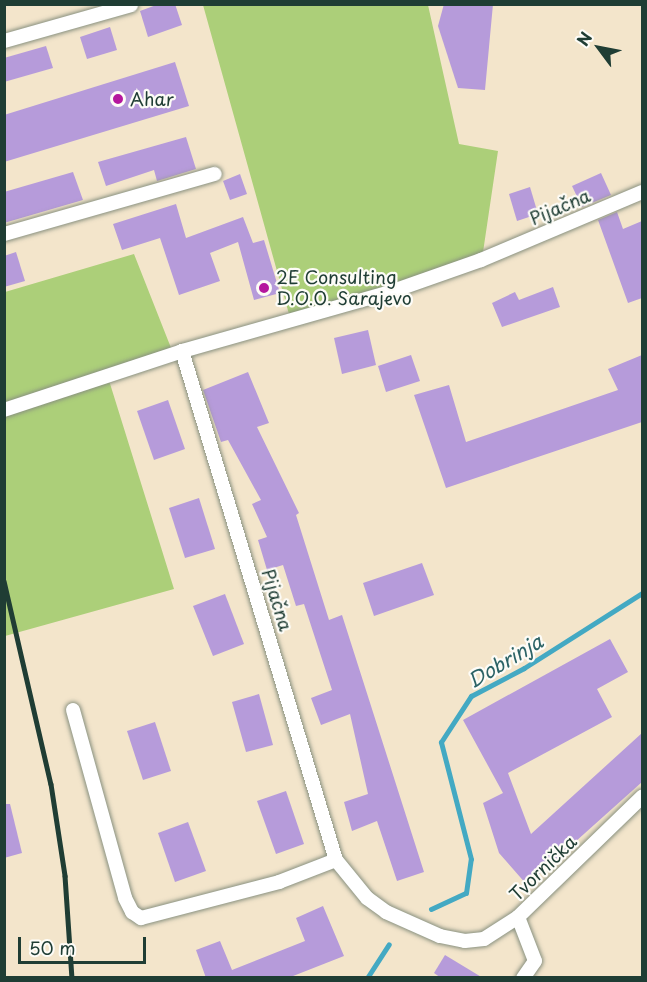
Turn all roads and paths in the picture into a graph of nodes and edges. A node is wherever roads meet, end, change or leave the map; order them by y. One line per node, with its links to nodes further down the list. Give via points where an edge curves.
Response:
1 (131, 5): 2 (street)
2 (4, 41)
3 (215, 174): 5 (street)
4 (642, 192): 6 (street, Pijačna, via 481,260 390,292)
5 (4, 234)
6 (182, 351): 7 (street, Pijačna); 10 (street, Pijačna)
7 (4, 410)
8 (73, 710): 10 (street, via 125,898 132,912 141,918 279,882)
9 (642, 797): 11 (street, Tvornička)
10 (336, 860): 11 (street, Pijačna, via 367,898 386,912 440,936 465,941 484,939)
11 (518, 917): 12 (street, Tvornička, via 535,961)
12 (523, 978)

